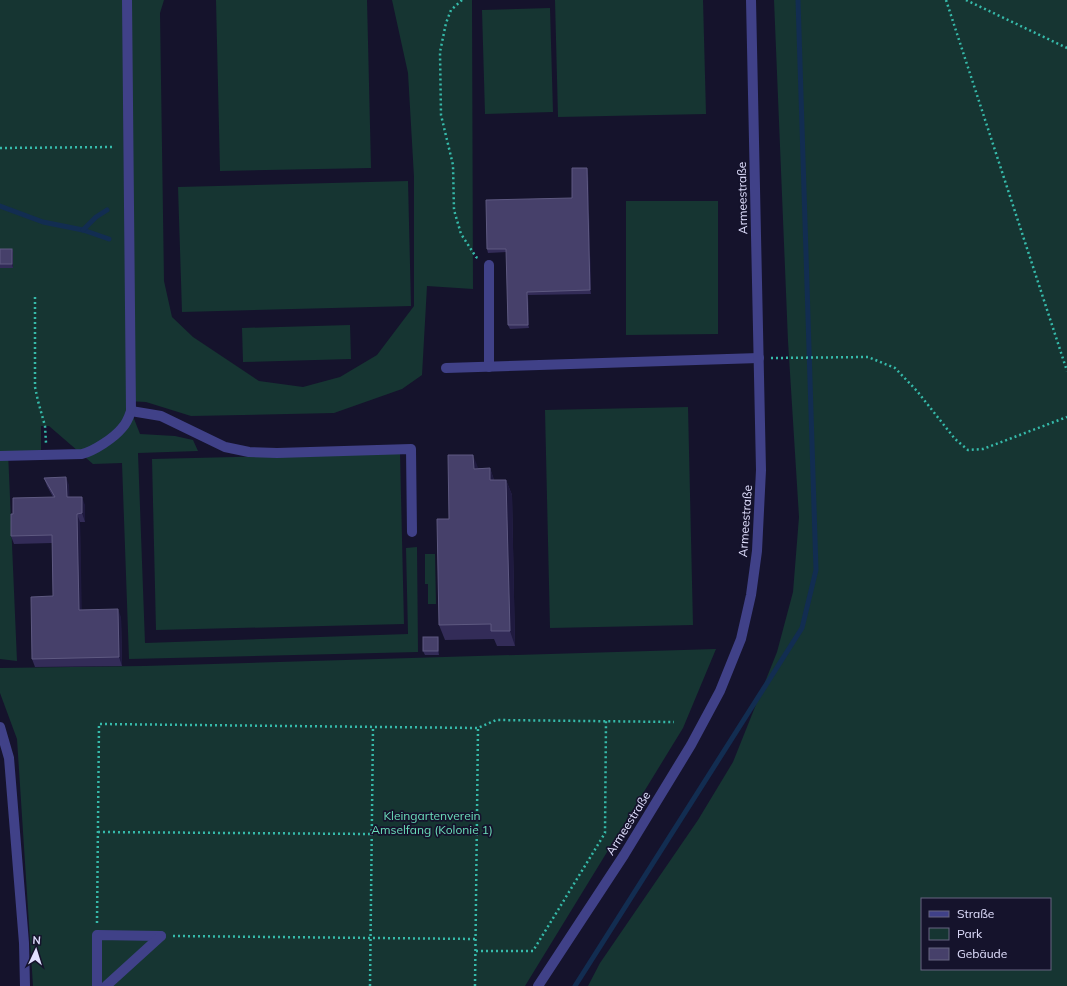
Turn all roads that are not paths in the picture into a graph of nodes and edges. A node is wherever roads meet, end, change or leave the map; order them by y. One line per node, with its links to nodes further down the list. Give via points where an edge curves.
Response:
1 (128, 0): 7 (street)
2 (751, 0): 4 (street, Armeestraße)
3 (489, 265): 5 (street)
4 (759, 358): 5 (street); 14 (street, Armeestraße, via 761,470 757,551 751,595 741,638 720,691 691,744 624,855)
5 (489, 367): 6 (street)
6 (446, 368)
7 (131, 411): 8 (street, via 123,428 89,452); 9 (street, via 161,416 225,447 249,452 411,449)
8 (0, 456)
9 (412, 532)
10 (0, 728): 11 (street, via 10,758)
11 (25, 986)
12 (97, 986): 13 (street, via 97,935 161,936)
13 (106, 986)
14 (538, 986)

